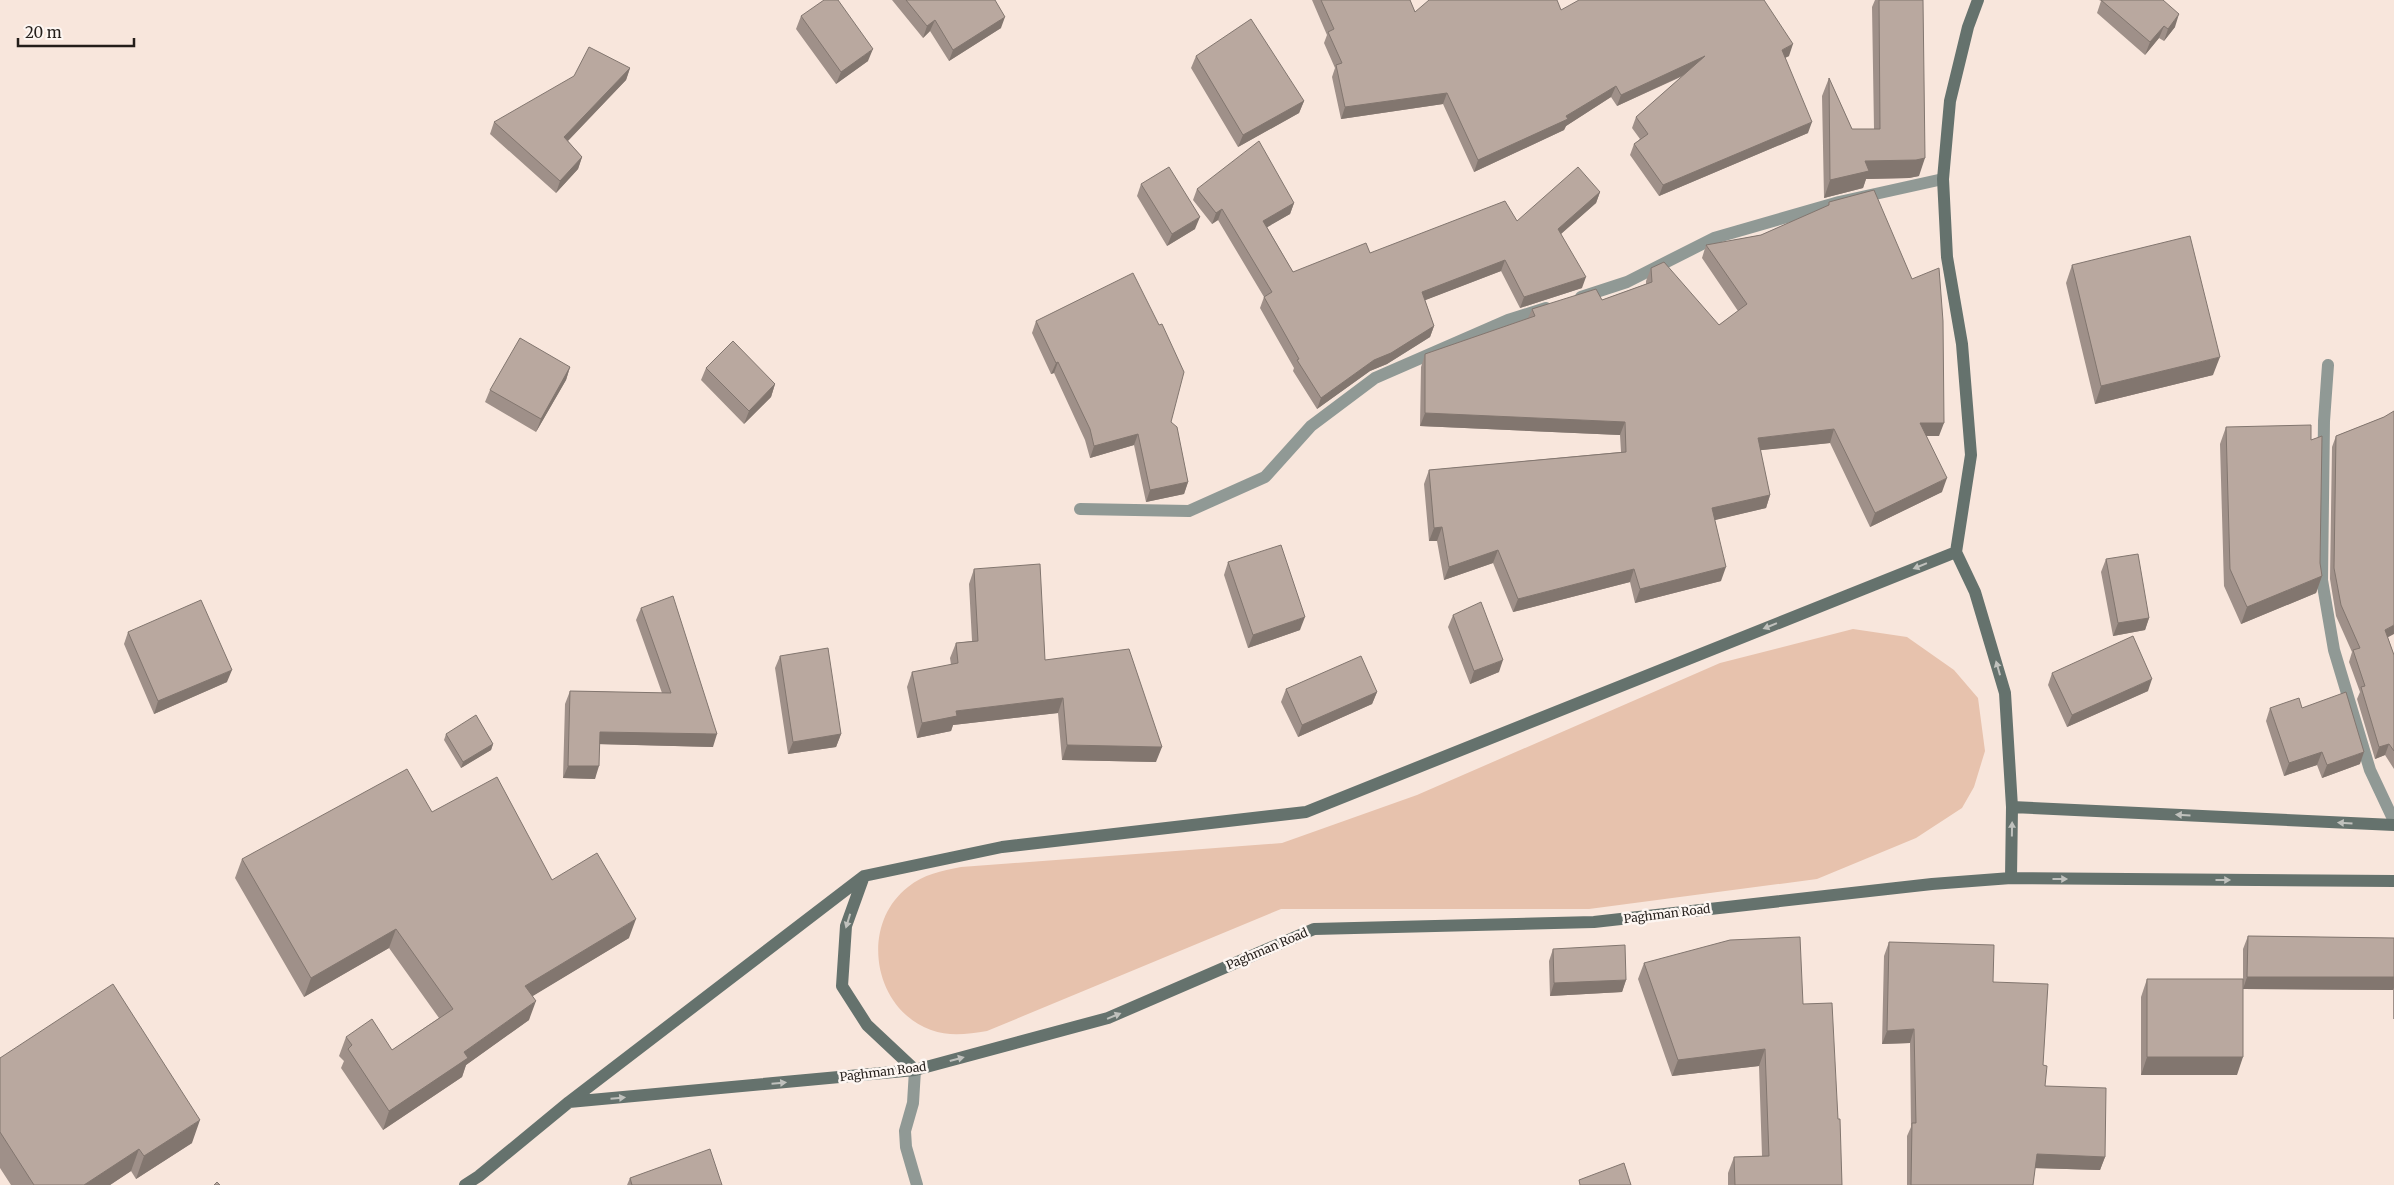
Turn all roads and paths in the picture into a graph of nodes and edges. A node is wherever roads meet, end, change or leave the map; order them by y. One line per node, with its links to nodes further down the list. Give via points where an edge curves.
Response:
1 (1978, 0): 2 (main road, via 1950,101)
2 (1943, 179): 3 (street, via 1839,202 1714,238 1627,282); 7 (main road, via 1947,257 1962,344 1971,455)
3 (1572, 300)
4 (1554, 306): 6 (street, via 1508,320 1375,378 1311,426 1265,477 1189,511)
5 (2328, 365): 9 (street, via 2322,580 2334,650 2370,770)
6 (1080, 509)
7 (1956, 552): 8 (main road, one-way to 7, via 2005,693 1975,592); 11 (main road, one-way to 11, via 1306,812 1002,847)
8 (2012, 807): 10 (main road, one-way to 8); 12 (main road, one-way to 8)
9 (2394, 821)
10 (2394, 825)
11 (864, 876): 14 (main road, one-way to 14, via 846,926 842,986 867,1025); 15 (main road)
12 (2011, 878): 13 (main road, Paghman Road, one-way to 13); 14 (main road, Paghman Road, one-way to 12, via 1108,1018 1314,929 1594,922)
13 (2394, 881)
14 (915, 1070): 15 (main road, Paghman Road, one-way to 14); 17 (street, via 913,1103 905,1132)
15 (569, 1102): 16 (main road)
16 (465, 1185)
17 (917, 1185)

